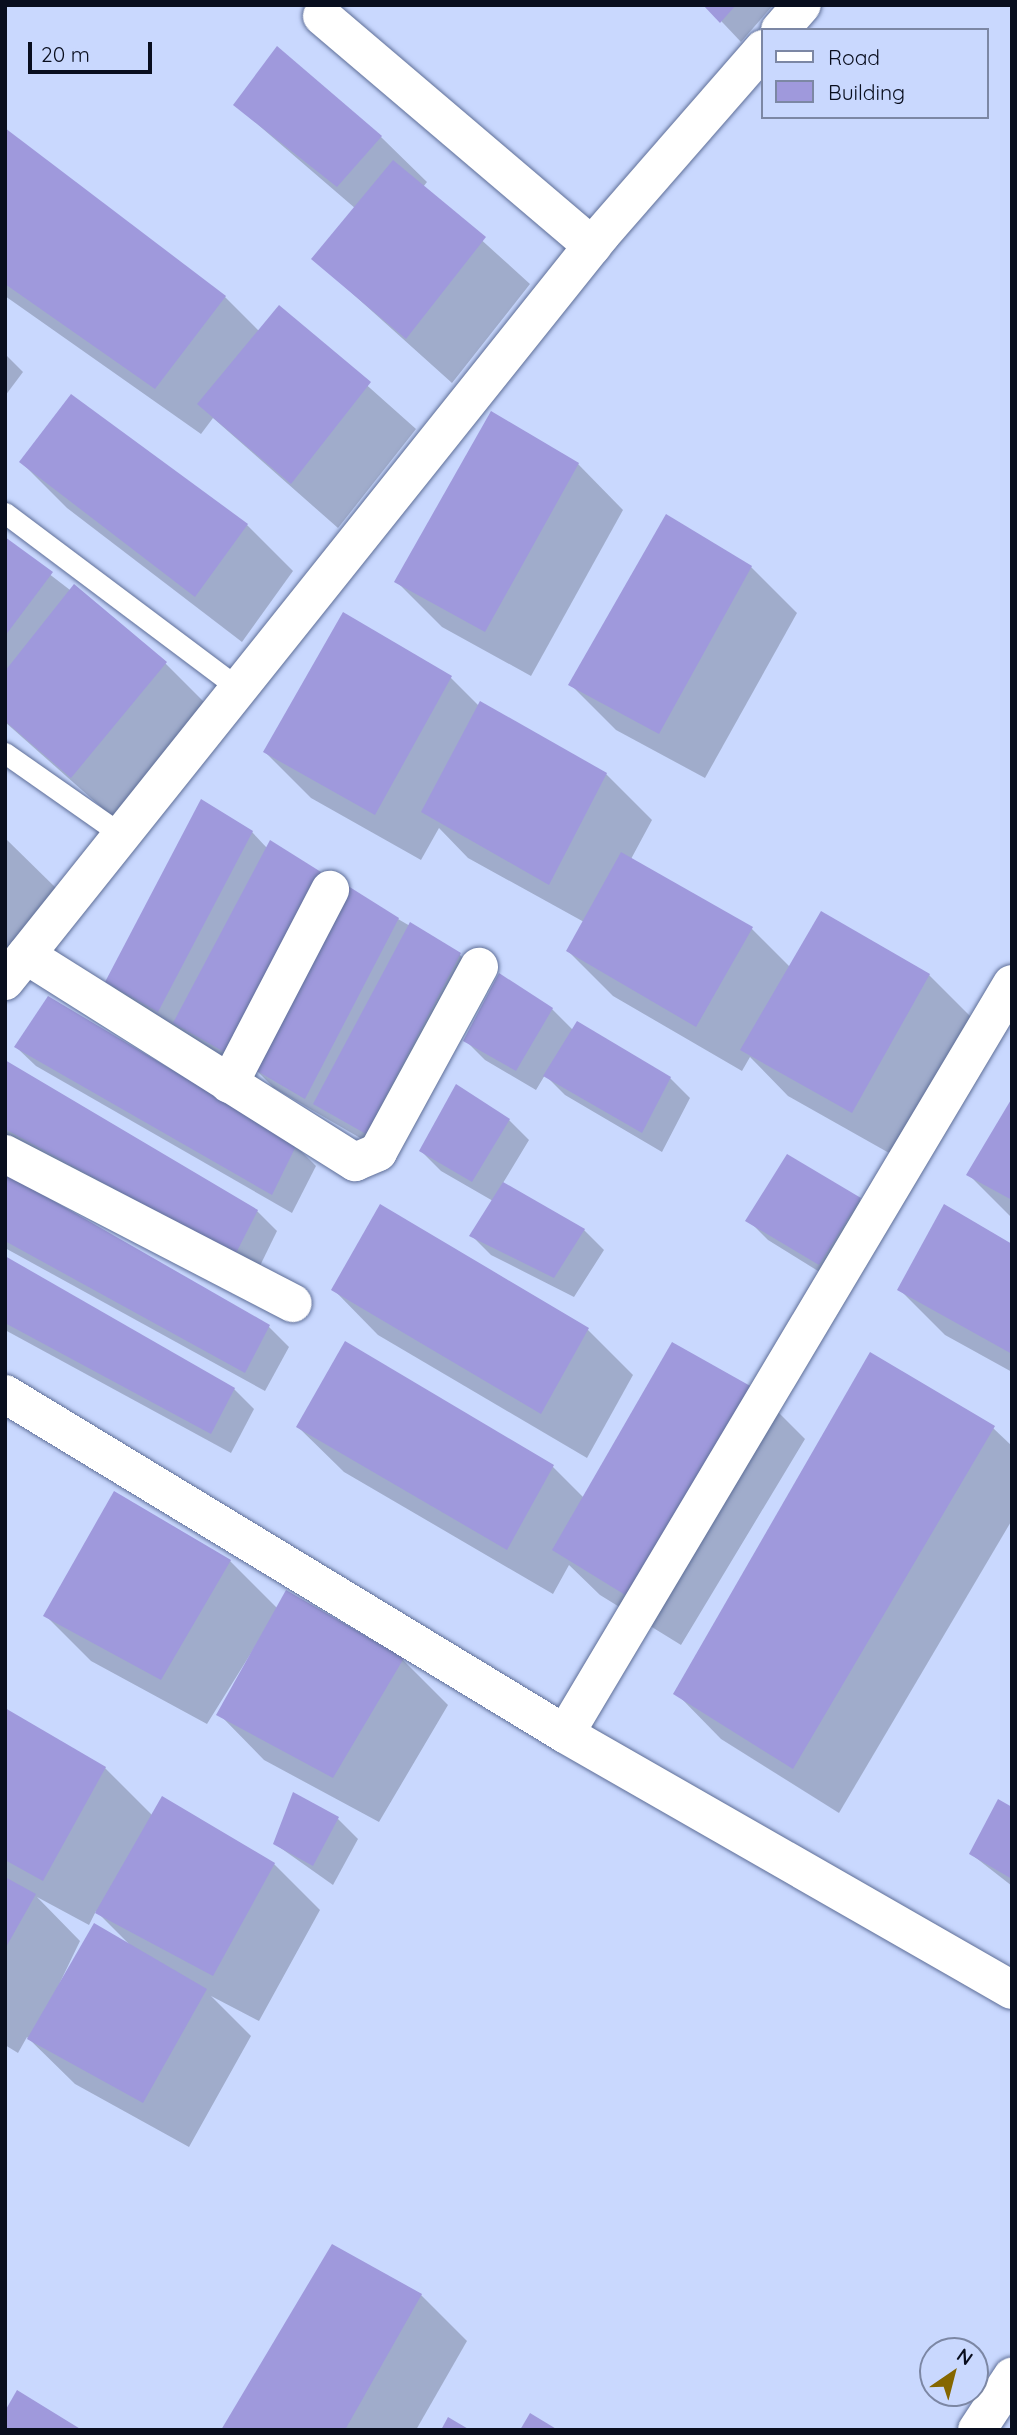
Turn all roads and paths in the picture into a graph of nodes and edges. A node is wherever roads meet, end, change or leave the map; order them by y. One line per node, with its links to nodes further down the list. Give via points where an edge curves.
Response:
1 (802, 5): 3 (street)
2 (322, 16): 5 (street)
3 (782, 28)
4 (762, 50): 5 (street)
5 (592, 246): 7 (street)
6 (5, 513): 7 (lane)
7 (239, 689): 9 (street)
8 (5, 753): 9 (lane)
9 (122, 835): 12 (street)
10 (330, 890): 14 (street)
11 (479, 967): 14 (street, via 368,1161 340,1154)
12 (16, 968): 14 (street)
13 (1012, 985): 18 (street)
14 (229, 1084)
15 (5, 1154): 16 (street)
16 (293, 1303)
17 (5, 1394): 18 (street)
18 (565, 1734): 19 (street)
19 (1012, 1990)
20 (1012, 2377): 21 (street)
21 (977, 2430)

